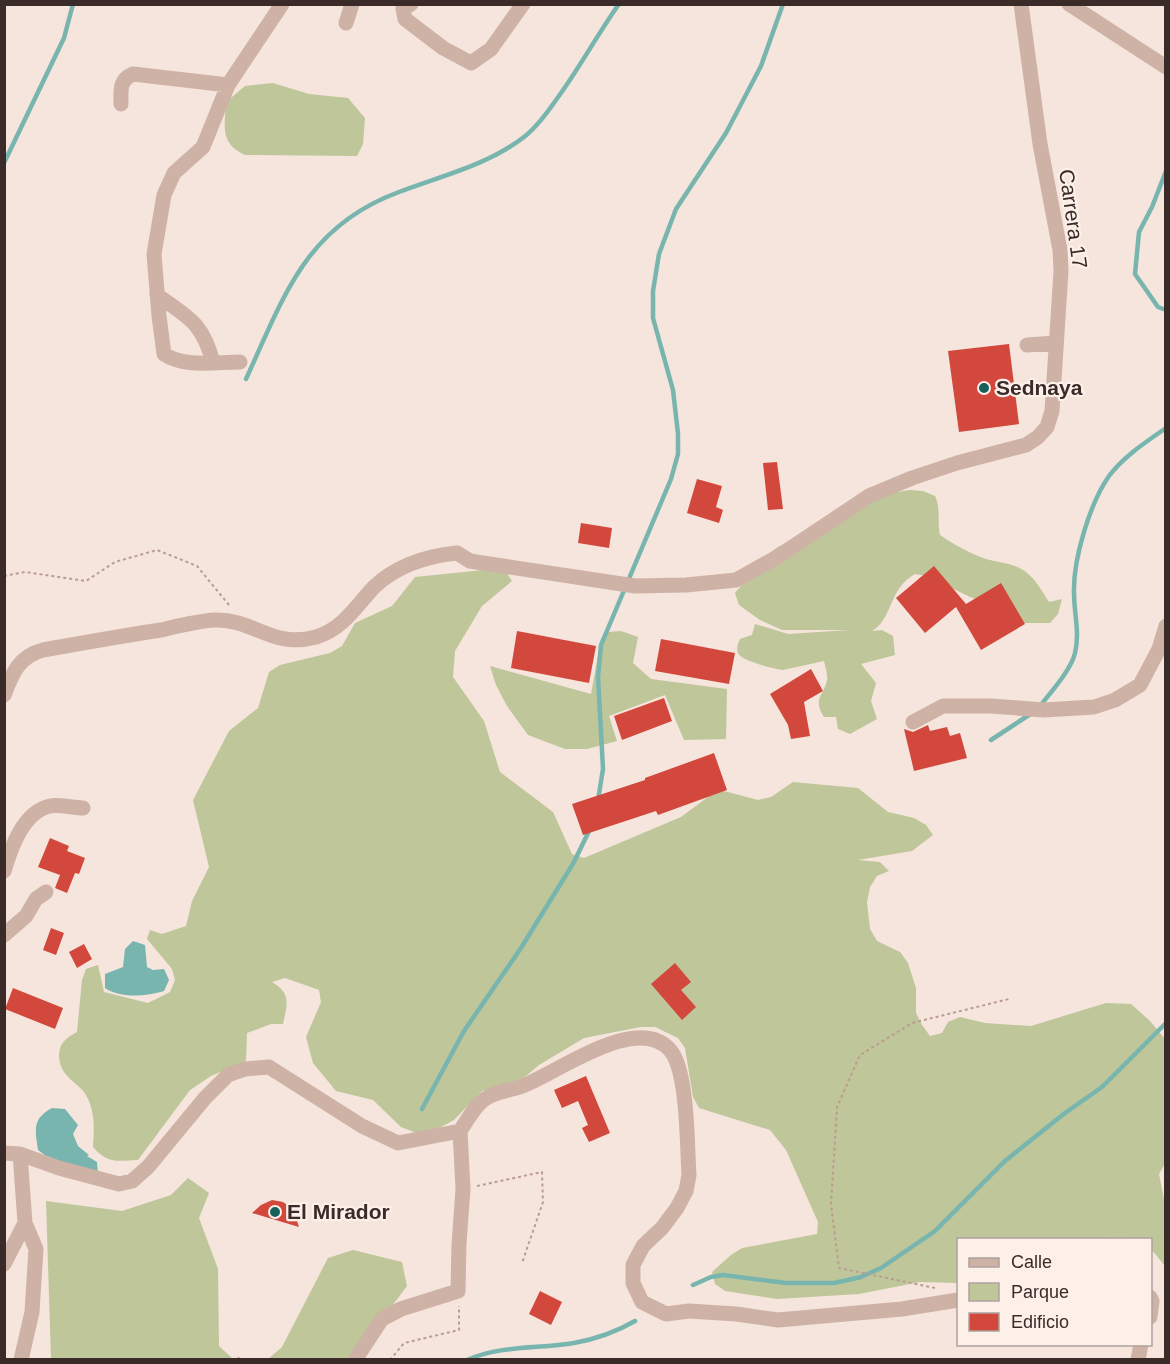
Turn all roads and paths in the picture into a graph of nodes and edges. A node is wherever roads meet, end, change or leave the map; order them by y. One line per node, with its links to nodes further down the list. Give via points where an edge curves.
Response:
1 (282, 4): 9 (street)
2 (352, 4): 7 (street)
3 (411, 4): 4 (street, via 403,9 405,19 443,48 471,63 491,49)
4 (524, 4)
5 (1021, 4): 12 (street, Carrera 17, via 1040,144 1060,250)
6 (1069, 4): 8 (street)
7 (346, 23)
8 (1166, 67)
9 (228, 85): 10 (street, via 133,74 125,77 121,85); 11 (street, via 203,147 174,172 164,195 154,254)
10 (120, 104)
11 (157, 295): 14 (street, via 195,323 207,341); 14 (street, via 164,354 174,361)
12 (1055, 343): 13 (street); 17 (street, Carrera 17, via 1052,411 1047,427 1038,437 1026,445 957,463 870,496 779,556 736,579 635,586 470,561 457,553 438,554 404,566 376,586 340,627 320,636 280,639)
13 (1027, 345)
14 (213, 362): 15 (street)
15 (240, 362)
16 (4, 576): 17 (path, via 25,572 86,581 115,562 157,550 197,566)
17 (244, 624): 19 (street, via 214,620 37,652 20,662)
18 (1166, 626): 20 (street, via 1140,685 1115,700 1094,707 1044,710 943,706)
19 (4, 695)
20 (913, 722)
21 (83, 808): 22 (street, via 49,806 36,814 23,826)
22 (4, 871)
23 (45, 892): 24 (street)
24 (4, 935)
25 (1009, 999): 33 (path, via 912,1023 860,1055 837,1107 831,1204 839,1268)
26 (460, 1131): 28 (street, via 398,1143 362,1126 269,1067 228,1075 148,1167 126,1184); 29 (street); 35 (street, via 483,1100 497,1092 520,1087 599,1048 631,1037 656,1040 679,1063 689,1175 677,1208 643,1246 633,1265 633,1283 642,1302 666,1314 700,1312 778,1320)
27 (4, 1154): 28 (street)
28 (20, 1154): 30 (street)
29 (463, 1189): 31 (path, via 542,1172 543,1202); 34 (street)
30 (25, 1223): 32 (street); 36 (street, via 36,1249 32,1312)
31 (522, 1263)
32 (4, 1264)
33 (937, 1289)
34 (458, 1291): 37 (street, via 382,1320); 38 (path, via 459,1330 404,1343)
35 (957, 1300)
36 (21, 1359)
37 (355, 1359)
38 (390, 1359)

